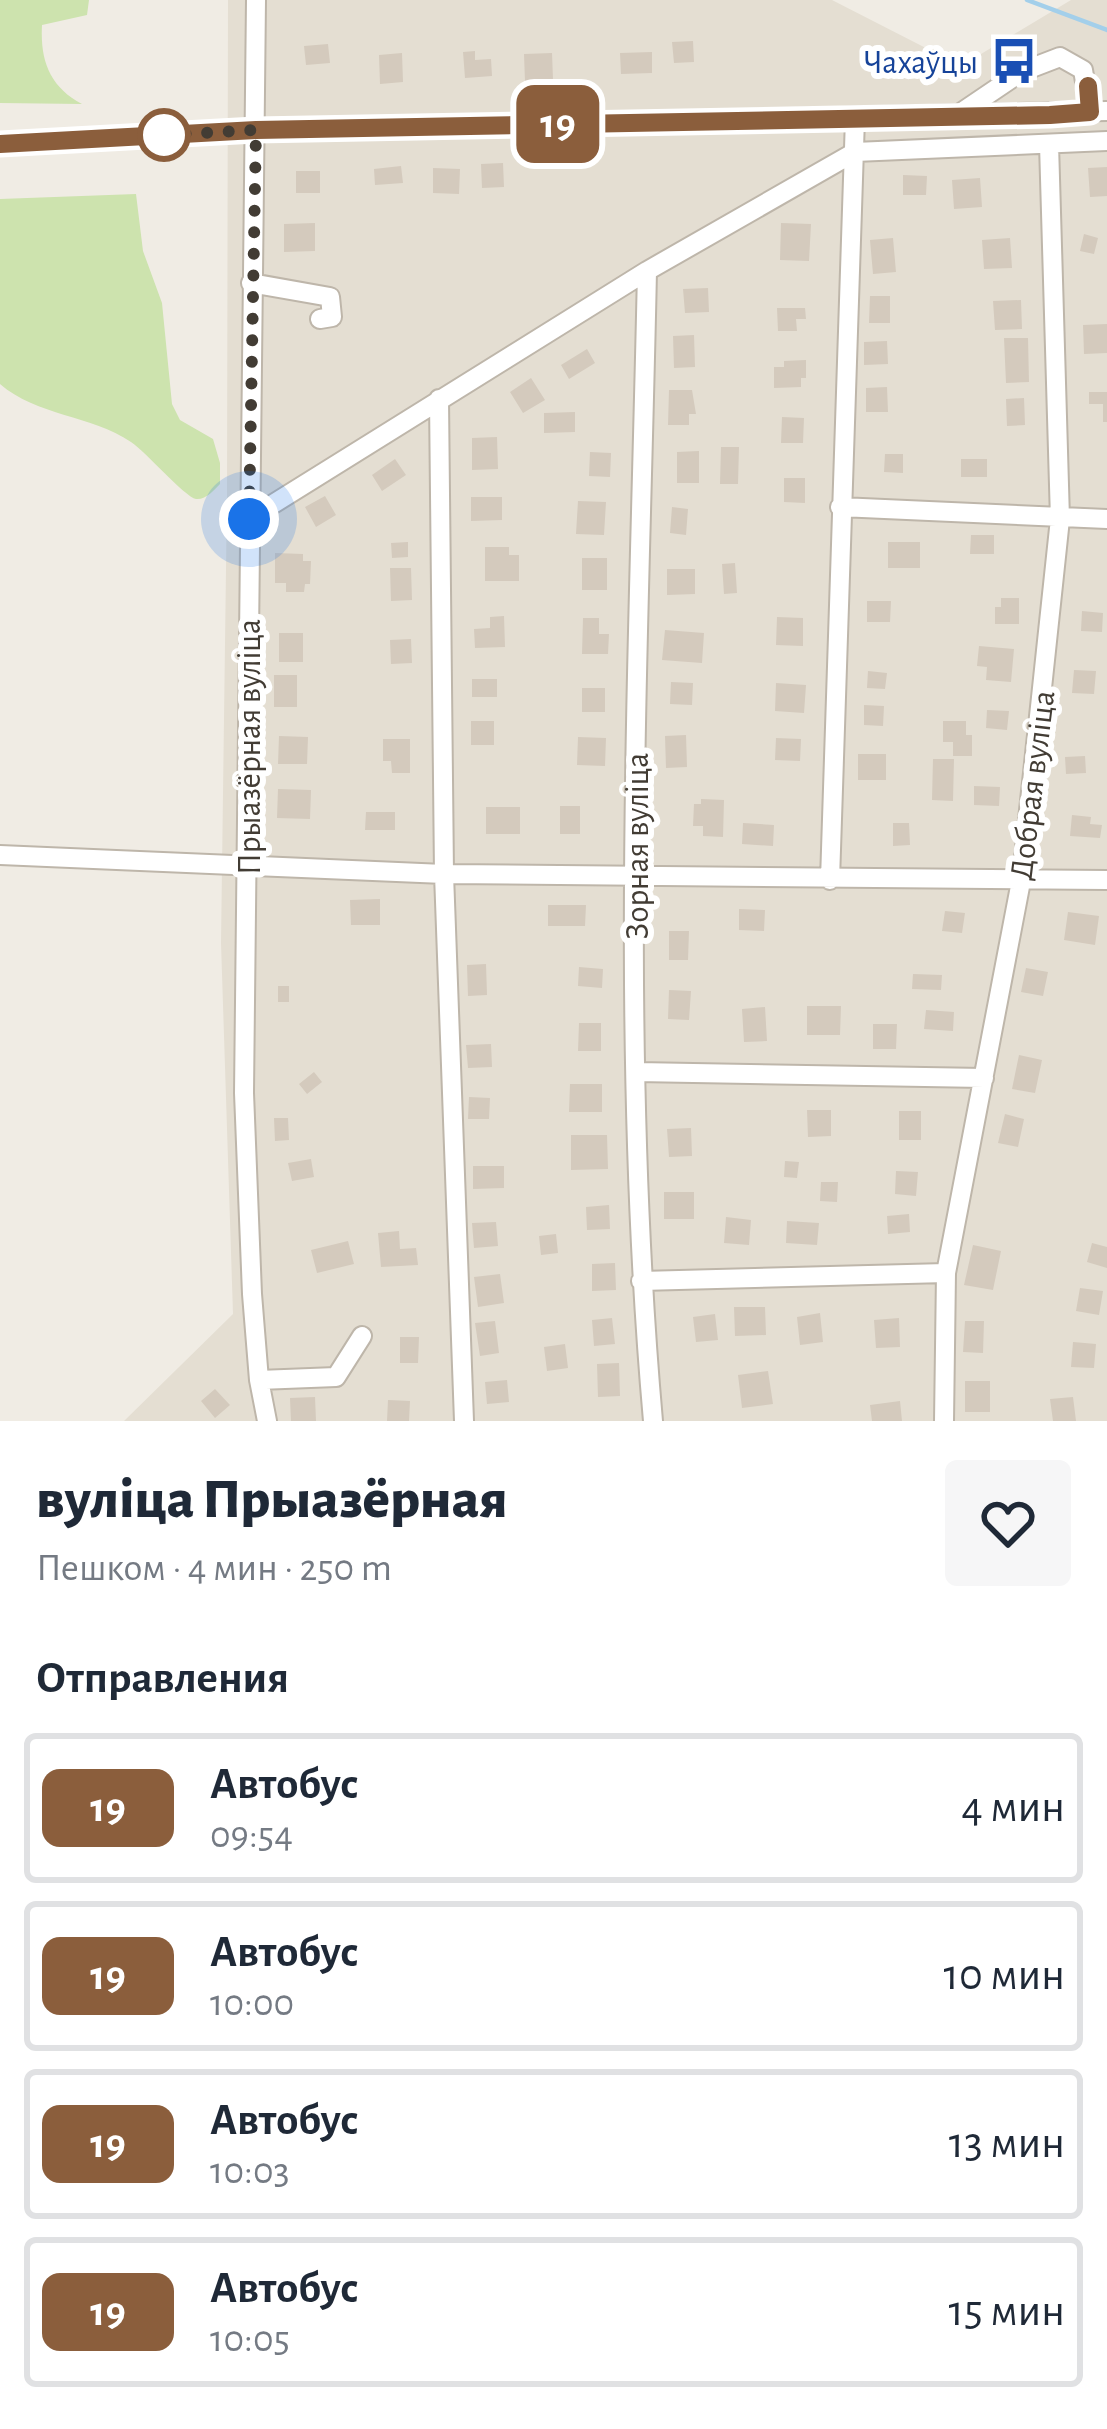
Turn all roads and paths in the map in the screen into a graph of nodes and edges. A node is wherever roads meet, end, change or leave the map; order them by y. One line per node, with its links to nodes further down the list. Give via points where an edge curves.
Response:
1 (256, 0): 5 (street, Прыазёрная вуліца)
2 (1098, 112): 3 (street); 3 (street, via 1083,70 1060,57 1021,72)
3 (956, 116): 4 (street)
4 (855, 118): 5 (street); 9 (street)
5 (256, 130): 7 (street); 11 (street, Прыазёрная вуліца)
6 (1107, 141): 8 (street)
7 (0, 143)
8 (1049, 144): 9 (street); 16 (street, Добрая вуліца)
9 (855, 152): 10 (street); 14 (street)
10 (647, 271): 13 (street); 21 (street, Зорная вуліца)
11 (251, 283): 12 (street, via 330,297 332,317); 15 (street, Прыазёрная вуліца)
12 (320, 320)
13 (440, 399): 15 (street); 20 (street)
14 (841, 507): 16 (street); 23 (street)
15 (249, 519): 19 (street, Прыазёрная вуліца)
16 (1060, 519): 17 (street); 22 (street, Добрая вуліца)
17 (1107, 519)
18 (0, 855): 19 (street)
19 (247, 865): 20 (street); 30 (street, Прыазёрная вуліца, via 244,1093)
20 (444, 874): 21 (street); 32 (street)
21 (634, 875): 23 (street); 25 (street, Зорная вуліца)
22 (1022, 876): 23 (street); 24 (street); 26 (street, Добрая вуліца)
23 (830, 880)
24 (1107, 880)
25 (637, 1072): 26 (street); 28 (street, Зорная вуліца)
26 (983, 1078): 27 (street, Добрая вуліца)
27 (946, 1273): 28 (street); 34 (street, Добрая вуліца)
28 (641, 1281): 33 (street, Зорная вуліца)
29 (362, 1336): 30 (street, via 336,1377)
30 (259, 1380): 31 (street, Прыазёрная вуліца)
31 (267, 1421)
32 (464, 1421)
33 (653, 1421)
34 (944, 1421)

